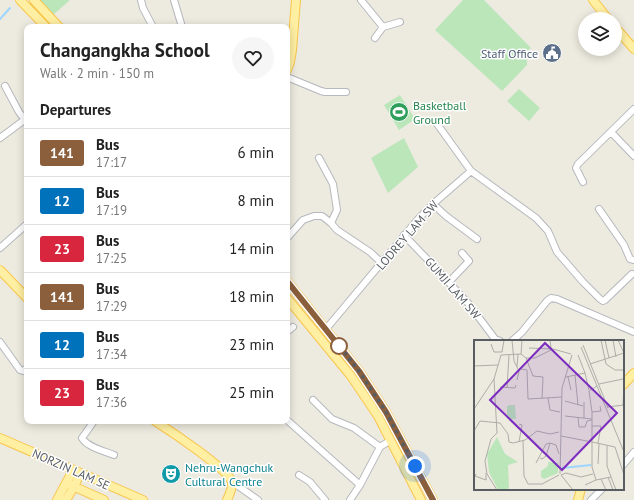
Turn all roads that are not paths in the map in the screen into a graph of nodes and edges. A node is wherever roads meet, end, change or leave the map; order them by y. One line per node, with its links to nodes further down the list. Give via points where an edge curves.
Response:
1 (20, 0): 11 (main road)
2 (34, 0): 9 (main road)
3 (141, 0): 14 (street)
4 (174, 0): 15 (street)
5 (296, 0): 20 (main road)
6 (361, 0): 16 (street)
7 (593, 0): 8 (main road)
8 (602, 12)
9 (50, 18): 12 (main road); 13 (main road)
10 (400, 22): 16 (street)
11 (43, 24)
12 (46, 24)
13 (56, 24)
14 (151, 24)
15 (181, 24)
16 (383, 27): 18 (street)
17 (622, 35): 19 (main road)
18 (375, 38)
19 (634, 49)
20 (290, 62)
21 (290, 78): 23 (street, via 325,92)
22 (5, 86): 25 (street)
23 (346, 92)
24 (634, 109): 28 (street)
25 (24, 117)
26 (24, 120): 29 (street)
27 (435, 121): 32 (street)
28 (610, 132): 30 (street); 33 (street, via 578,164 576,168)
29 (0, 138)
30 (634, 156)
31 (319, 158): 36 (street, via 333,184 337,210)
32 (471, 171): 34 (street, LODREY LAM SW); 46 (street, via 536,218 548,231 557,252 603,301)
33 (583, 182)
34 (433, 204): 39 (street, LODREY LAM SW); 40 (street)
35 (599, 209): 43 (street)
36 (331, 223): 38 (street, via 322,216 314,216 303,220); 44 (street)
37 (24, 227): 41 (street)
38 (290, 235)
39 (404, 235): 44 (street, LODREY LAM SW); 47 (street, GUMJI LAM SW)
40 (477, 239)
41 (0, 248)
42 (462, 253): 47 (street, via 469,261)
43 (632, 260)
44 (382, 263): 53 (street, LODREY LAM SW)
45 (0, 270): 49 (main road)
46 (632, 274)
47 (449, 282): 55 (street, GUMJI LAM SW)
48 (290, 285): 53 (main road)
49 (24, 295)
50 (290, 302): 66 (main road, via 351,376)
51 (293, 328): 52 (street)
52 (290, 330)
53 (326, 330): 87 (main road, via 359,371 386,412)
54 (634, 332): 56 (street, via 551,298)
55 (498, 340)
56 (513, 340)
57 (0, 342): 58 (street, via 20,370)
58 (24, 370)
59 (634, 373): 60 (main road)
60 (624, 384)
61 (313, 400): 67 (street, via 332,419 354,428)
62 (290, 423): 75 (street)
63 (92, 424): 69 (street, via 82,438 84,442)
64 (159, 424): 73 (main road, via 205,455)
65 (0, 438): 71 (main road, NORZIN LAM SE)
66 (391, 440): 67 (street); 86 (main road)
67 (380, 447): 75 (street)
68 (634, 452): 70 (street)
69 (114, 455)
70 (624, 463)
71 (77, 472): 74 (main road); 81 (main road, NORZIN LAM SE)
72 (299, 475): 84 (street, via 310,482)
73 (232, 482): 82 (main road); 83 (street)
74 (70, 485): 78 (main road); 80 (main road)
75 (360, 485): 85 (street)
76 (581, 490): 88 (main road)
77 (601, 490): 89 (street)
78 (65, 496): 79 (main road)
79 (57, 500)
80 (104, 500)
81 (143, 500)
82 (228, 500)
83 (258, 500)
84 (326, 500)
85 (350, 500)
86 (421, 500)
87 (433, 500)
88 (578, 500)
89 (591, 500)

